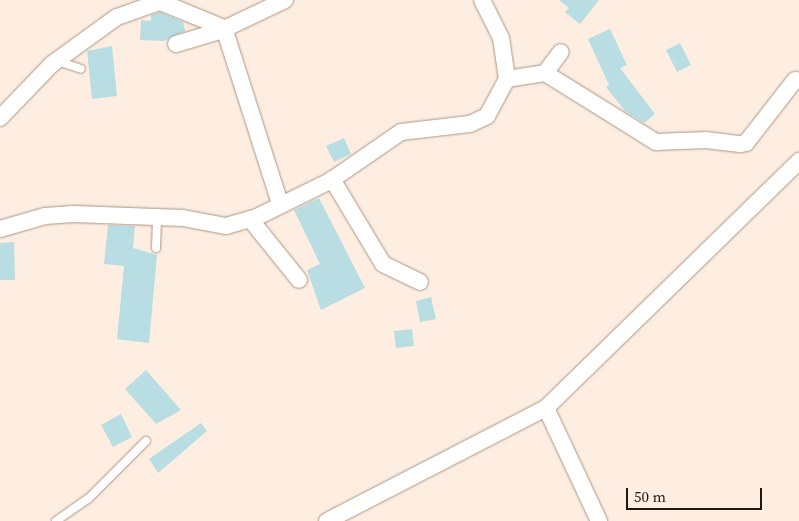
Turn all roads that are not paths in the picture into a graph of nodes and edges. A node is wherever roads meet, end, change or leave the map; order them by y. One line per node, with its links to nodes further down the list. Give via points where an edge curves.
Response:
1 (285, 0): 5 (street)
2 (482, 0): 11 (street, via 500,38)
3 (164, 1): 4 (street); 5 (street)
4 (127, 7): 8 (street)
5 (224, 28): 6 (street); 16 (street)
6 (176, 44)
7 (561, 52): 10 (street)
8 (56, 61): 9 (lane); 13 (street)
9 (81, 69)
10 (545, 72): 11 (street); 12 (street, via 617,121 667,143 746,143)
11 (507, 79): 15 (street, via 487,116 470,124 401,132)
12 (795, 80)
13 (0, 118)
14 (799, 161): 23 (street)
15 (332, 179): 16 (street); 22 (street, via 383,264)
16 (280, 204): 18 (street)
17 (157, 217): 18 (street, via 226,226); 19 (street, via 44,216); 20 (lane)
18 (250, 219): 21 (street)
19 (0, 229)
20 (156, 248)
21 (299, 280)
22 (420, 282)
23 (546, 408): 26 (street); 27 (street)
24 (146, 441): 25 (lane, via 88,499)
25 (56, 521)
26 (327, 521)
27 (599, 521)

